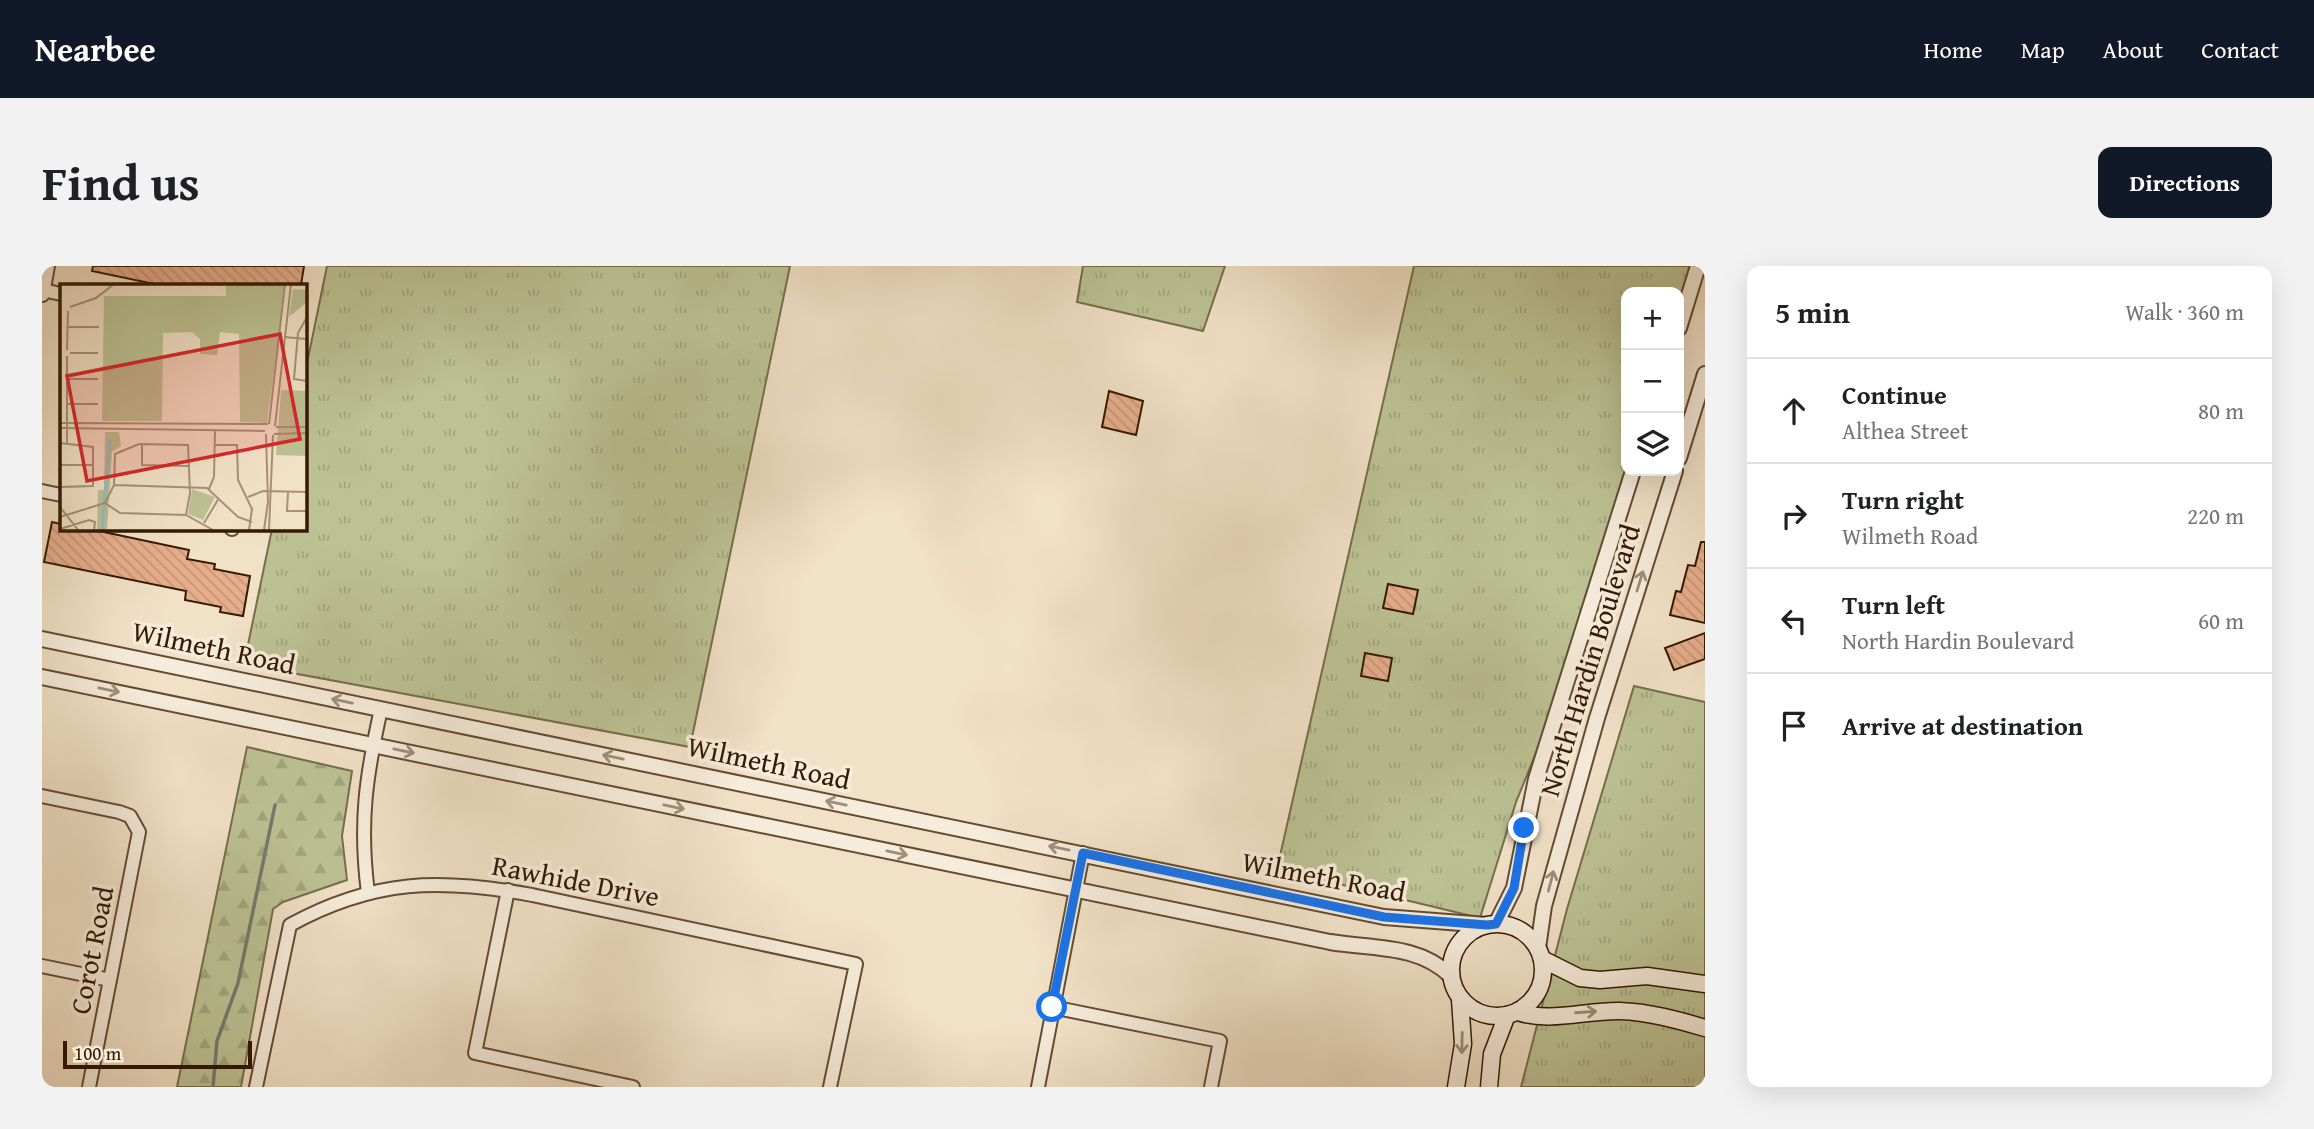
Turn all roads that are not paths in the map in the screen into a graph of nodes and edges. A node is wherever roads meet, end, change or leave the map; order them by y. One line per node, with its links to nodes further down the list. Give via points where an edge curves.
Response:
1 (47, 266): 4 (street)
2 (1699, 266): 3 (street)
3 (1699, 285): 6 (street)
4 (42, 292): 5 (street)
5 (60, 294)
6 (1684, 317)
7 (1705, 374): 8 (street)
8 (1684, 442)
9 (1631, 476): 22 (street, North Hardin Boulevard, via 1536,779 1514,888)
10 (1673, 476): 23 (street, North Hardin Boulevard, one-way to 10, via 1544,906)
11 (42, 491): 12 (street)
12 (60, 495)
13 (42, 639): 15 (street, Wilmeth Road, one-way to 13)
14 (42, 677): 16 (street, one-way to 16)
15 (381, 709): 16 (street); 18 (street, Wilmeth Road, one-way to 15)
16 (373, 745): 20 (street, one-way to 20); 21 (street, via 363,813)
17 (42, 796): 26 (street, Corot Road, via 119,812 136,822 138,842)
18 (1083, 853): 20 (street); 22 (street, Wilmeth Road, via 1384,917)
19 (508, 890): 21 (street, Rawhide Drive, via 432,883); 34 (street, via 475,1052); 35 (street, Rawhide Drive, via 856,964)
20 (1076, 890): 25 (street, via 1330,942 1417,954); 29 (street)
21 (368, 892): 33 (street, Rawhide Drive, via 326,905 290,925)
22 (1491, 925): 23 (main road, via 1519,929); 25 (main road, via 1472,931 1458,944)
23 (1540, 953): 27 (main road, via 1580,978 1656,977); 30 (main road, via 1540,988 1530,1004)
24 (42, 966): 26 (street)
25 (1451, 976): 28 (main road)
26 (110, 979): 32 (street, Corot Road)
27 (1705, 984)
28 (1460, 999): 30 (main road, via 1484,1015); 38 (main road, one-way to 38, via 1463,1044)
29 (1052, 1007): 36 (street); 37 (street, via 1220,1041)
30 (1513, 1014): 31 (main road, one-way to 31, via 1633,1012); 39 (main road, via 1492,1054)
31 (1705, 1028)
32 (89, 1087)
33 (256, 1087)
34 (633, 1087)
35 (831, 1087)
36 (1038, 1087)
37 (1211, 1087)
38 (1456, 1087)
39 (1489, 1087)

